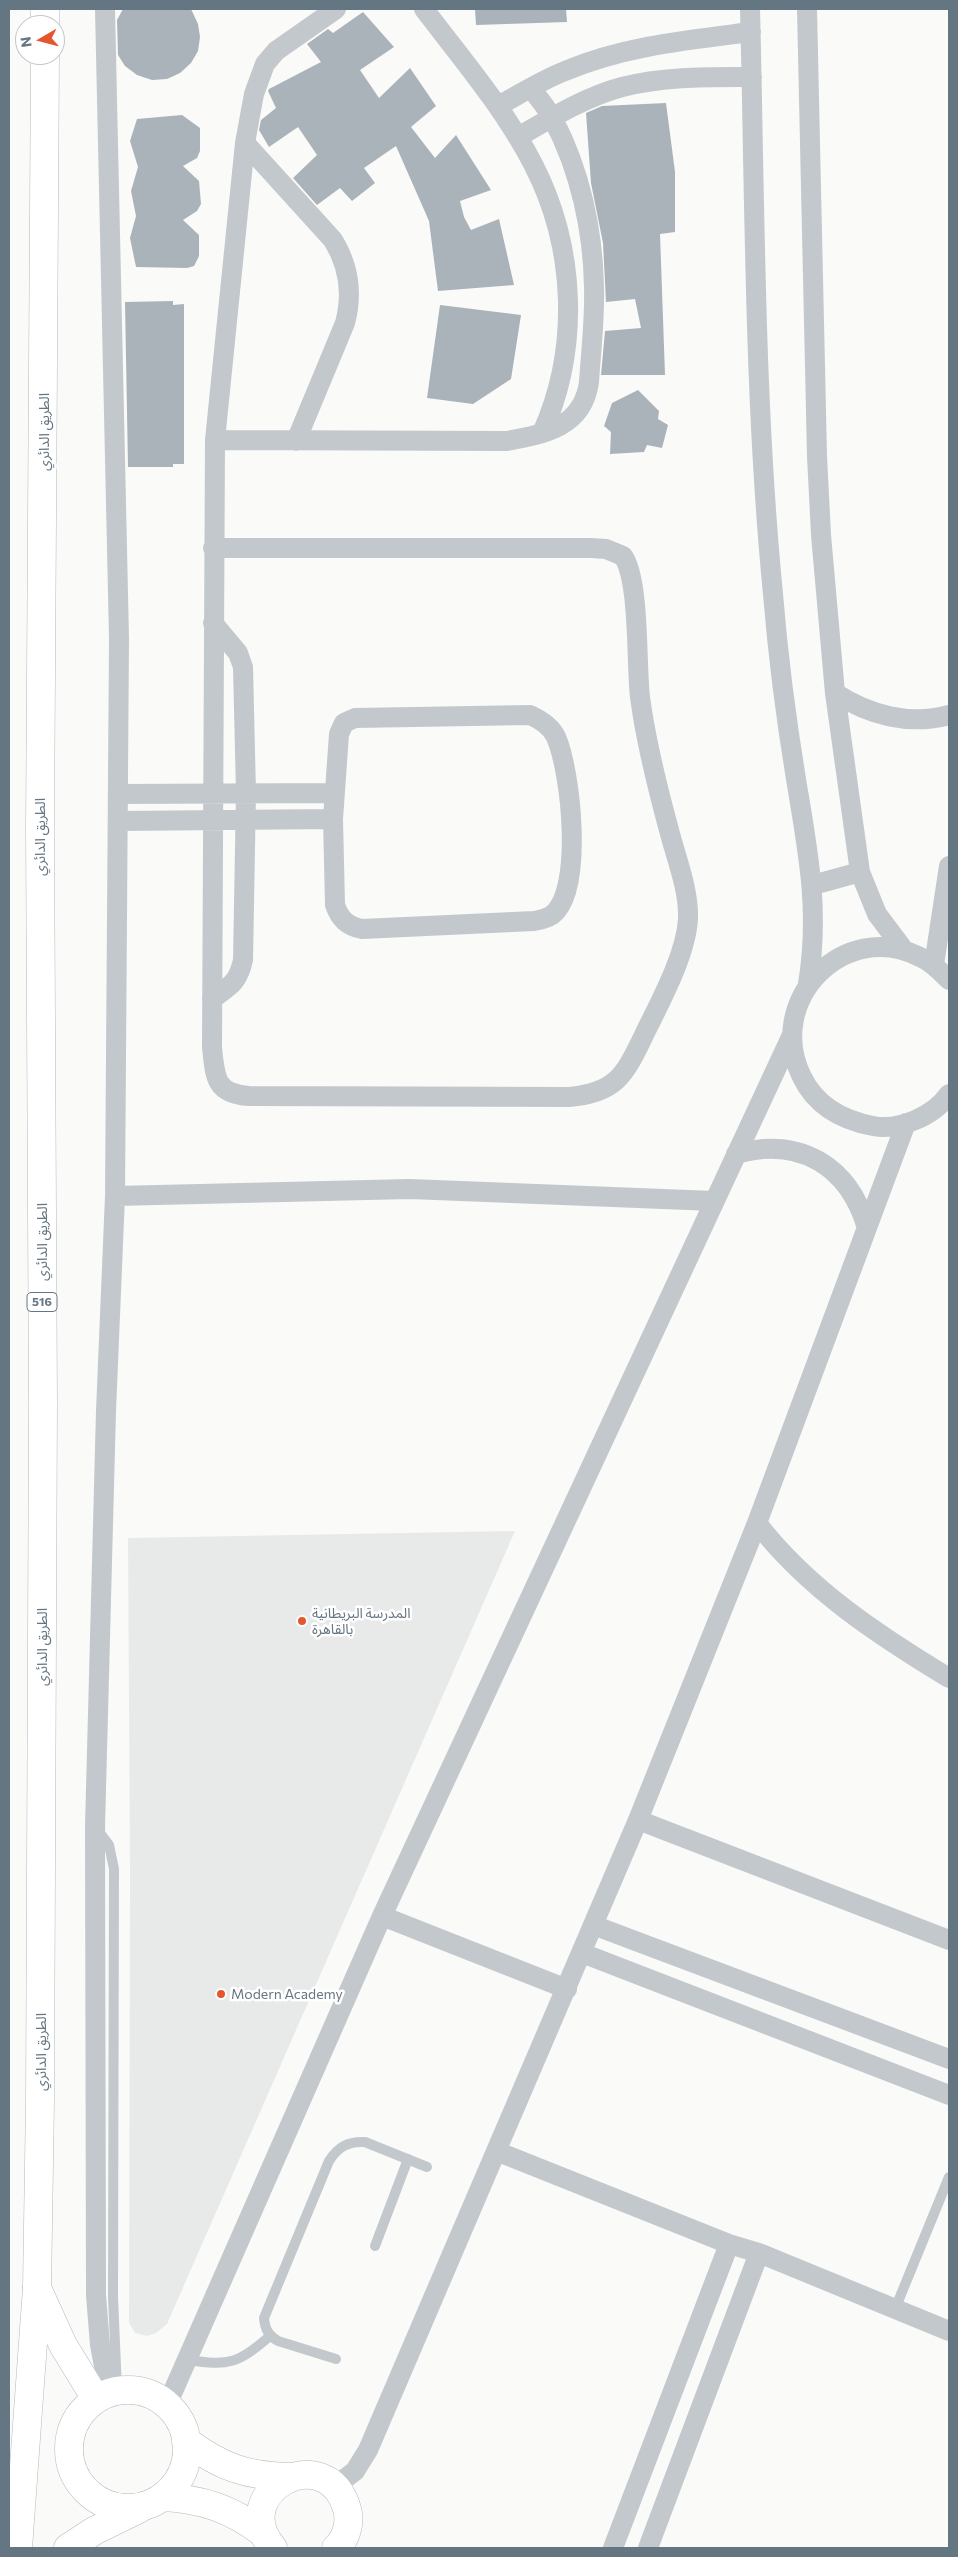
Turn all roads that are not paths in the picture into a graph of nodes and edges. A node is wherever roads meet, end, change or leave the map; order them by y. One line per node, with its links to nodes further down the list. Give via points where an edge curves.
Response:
1 (105, 9): 24 (street, via 119,568)
2 (336, 9): 13 (street, via 276,51 265,64 254,94)
3 (424, 9): 10 (street)
4 (750, 9): 6 (street)
5 (807, 9): 21 (street, via 817,456)
6 (751, 32): 8 (street); 9 (street, via 620,53 564,71)
7 (45, 65): 67 (main road, الطريق الدائري / 516, via 40,828 43,1403)
8 (752, 77): 11 (street, via 690,77 644,82 600,94); 33 (street, via 767,538 784,699)
9 (531, 88): 10 (street); 11 (street)
10 (498, 106): 12 (street)
11 (552, 118): 12 (street); 14 (street, via 567,150 585,209)
12 (518, 137): 15 (street, via 550,202 564,257)
13 (245, 143): 17 (street); 18 (street, via 333,240 341,252 349,280 345,323)
14 (594, 288): 15 (street); 16 (street, via 588,393 569,421)
15 (567, 289): 16 (street, via 568,331 563,373)
16 (542, 433): 18 (street, via 506,441)
17 (215, 440): 18 (street); 19 (street)
18 (296, 441)
19 (213, 548): 20 (street); 38 (street, via 590,548 606,549 623,556 633,579 637,664 645,729 684,888 688,919 681,952 628,1067 607,1089 586,1096 231,1094 221,1087 214,1070)
20 (213, 623): 23 (street, via 235,648 243,667); 25 (street)
21 (835, 693): 22 (street, via 864,709 896,718); 32 (street)
22 (949, 715)
23 (246, 793): 25 (street); 26 (street); 29 (street)
24 (118, 794): 25 (street); 30 (street)
25 (214, 794): 28 (street)
26 (333, 794): 27 (street); 27 (street, via 339,734 349,720 530,716 538,719 556,738 569,790 572,845 562,899 552,915 534,921 354,927 342,919 336,905)
27 (333, 819): 29 (street)
28 (213, 820): 29 (street); 30 (street); 38 (street)
29 (246, 820): 38 (street, via 243,960 234,984)
30 (118, 821): 43 (street)
31 (949, 866): 35 (street)
32 (860, 872): 33 (street); 34 (street, via 877,914)
33 (813, 884): 37 (street, via 814,935)
34 (904, 950): 35 (street); 37 (street, via 878,947 851,952 827,965)
35 (934, 965): 36 (street)
36 (949, 980)
37 (808, 984): 39 (street, via 793,1018)
38 (212, 999)
39 (791, 1037): 41 (street, via 796,1065 808,1090 827,1109 852,1122 879,1127); 42 (street)
40 (948, 1097): 41 (street, via 928,1113)
41 (906, 1123): 45 (street)
42 (736, 1154): 44 (street); 45 (street, via 787,1149 819,1161 833,1170 855,1196)
43 (115, 1196): 44 (street, via 410,1190); 49 (street)
44 (714, 1201): 50 (street)
45 (867, 1228): 46 (street)
46 (757, 1523): 47 (street, via 800,1571 845,1609); 48 (street)
47 (949, 1678)
48 (638, 1820): 51 (street); 52 (street)
49 (95, 1827): 54 (street); 55 (lane, via 109,1845 112,1855)
50 (382, 1916): 56 (street); 72 (street)
51 (594, 1925): 53 (street); 57 (street)
52 (949, 1940)
53 (582, 1953): 56 (street); 59 (street)
54 (95, 1985): 55 (lane); 58 (street)
55 (115, 1985): 58 (lane)
56 (567, 1989): 60 (street)
57 (949, 2059)
58 (105, 2084): 73 (street, via 96,2304)
59 (949, 2095)
60 (496, 2151): 64 (street); 77 (street, via 363,2461 346,2479)
61 (408, 2159): 62 (lane); 65 (lane); 70 (lane, via 365,2142 354,2141 335,2152 267,2309 265,2328)
62 (427, 2167)
63 (949, 2177): 68 (lane)
64 (729, 2244): 66 (street); 83 (street)
65 (375, 2246)
66 (759, 2253): 68 (street); 84 (street)
67 (37, 2288): 73 (main road, via 63,2345); 81 (main road, الطريق الدائري / 516)
68 (895, 2309): 69 (street)
69 (949, 2331)
70 (270, 2336): 71 (lane); 72 (lane, via 249,2354 226,2363)
71 (336, 2359)
72 (187, 2360): 74 (street)
73 (107, 2394): 74 (main road, via 136,2391 154,2396); 78 (main road, via 82,2412 72,2428 68,2447 71,2466 79,2483 92,2497 109,2506 128,2509)
74 (167, 2405): 75 (main road, via 180,2423)
75 (186, 2441): 76 (main road, via 224,2466 260,2476); 78 (main road, via 182,2472 174,2486)
76 (290, 2477): 77 (main road, via 306,2474 321,2477); 79 (main road, via 275,2486 265,2499 261,2516)
77 (334, 2486): 80 (main road, via 344,2499 348,2514 348,2530)
78 (155, 2501): 79 (main road, via 192,2499 227,2509); 82 (main road, via 94,2531)
79 (268, 2541)
80 (339, 2547)
81 (18, 2548)
82 (68, 2548)
83 (613, 2548)
84 (648, 2548)

